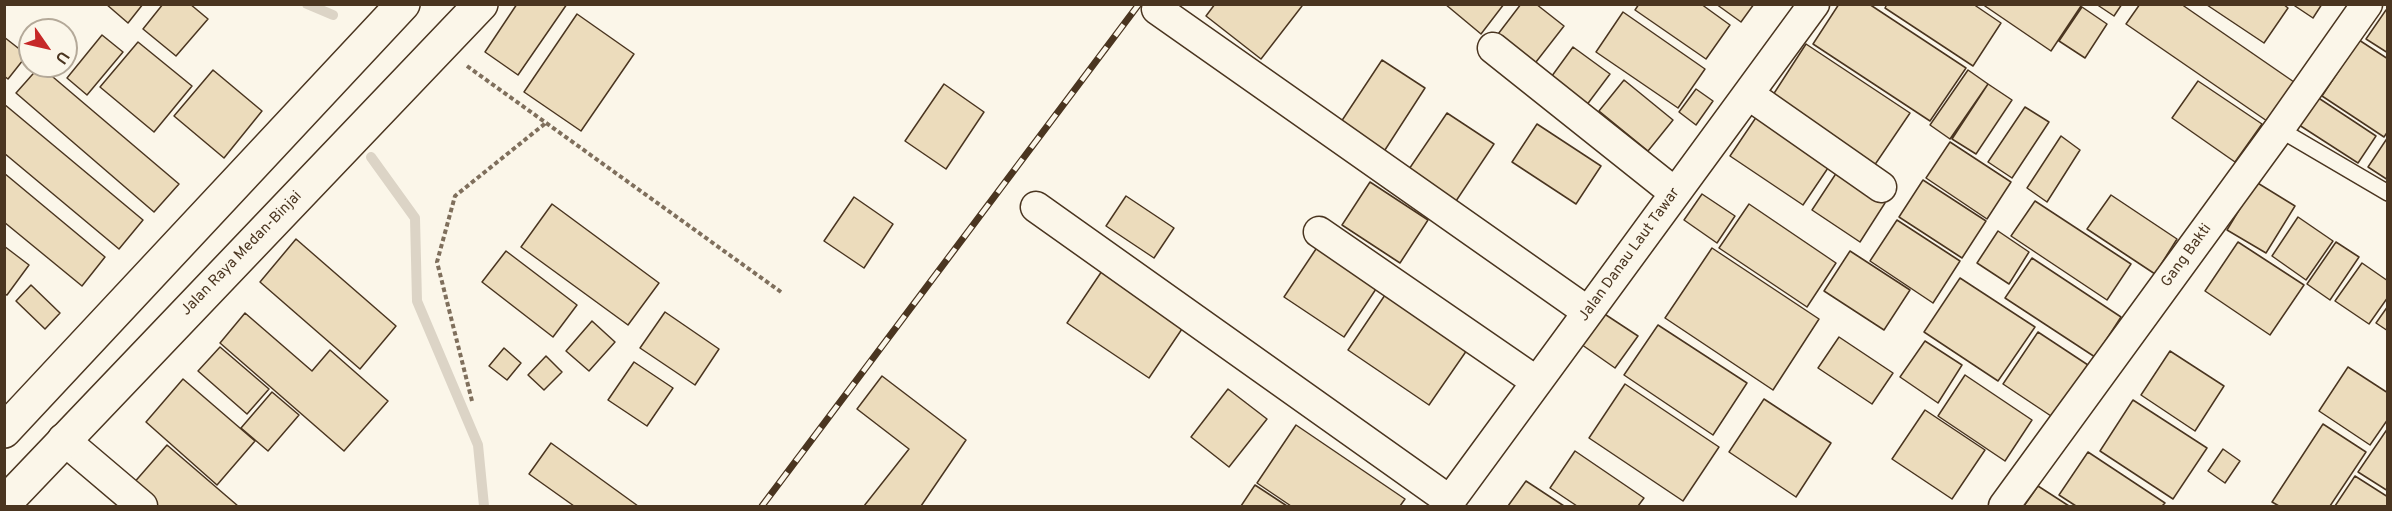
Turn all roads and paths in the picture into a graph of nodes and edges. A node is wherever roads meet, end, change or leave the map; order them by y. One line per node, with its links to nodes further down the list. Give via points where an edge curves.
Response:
1 (403, 4): 20 (main road)
2 (481, 4): 6 (main road, Jalan Raya Medan-Binjai)
3 (1814, 4): 8 (street, Jalan Danau Laut Tawar)
4 (2367, 4): 10 (street, Gang Bakti)
5 (1157, 9): 17 (street)
6 (441, 47): 9 (path); 21 (main road, Jalan Raya Medan-Binjai)
7 (1492, 48): 12 (street)
8 (1748, 94): 11 (street); 12 (street, Jalan Danau Laut Tawar)
9 (547, 122): 16 (path); 19 (path, via 455,196 437,262)
10 (2279, 129): 13 (lane); 25 (street, Gang Bakti)
11 (1881, 187)
12 (1675, 193): 17 (street, Jalan Danau Laut Tawar)
13 (2388, 193)
14 (1036, 207): 23 (street)
15 (1319, 231): 18 (street)
16 (781, 292)
17 (1588, 312): 18 (street, Jalan Danau Laut Tawar)
18 (1537, 382): 23 (street, Jalan Danau Laut Tawar)
19 (472, 401)
20 (4, 431)
21 (63, 439): 22 (main road, Jalan Raya Medan-Binjai); 24 (street)
22 (4, 504)
23 (1448, 504)
24 (142, 507)
25 (2004, 507)

